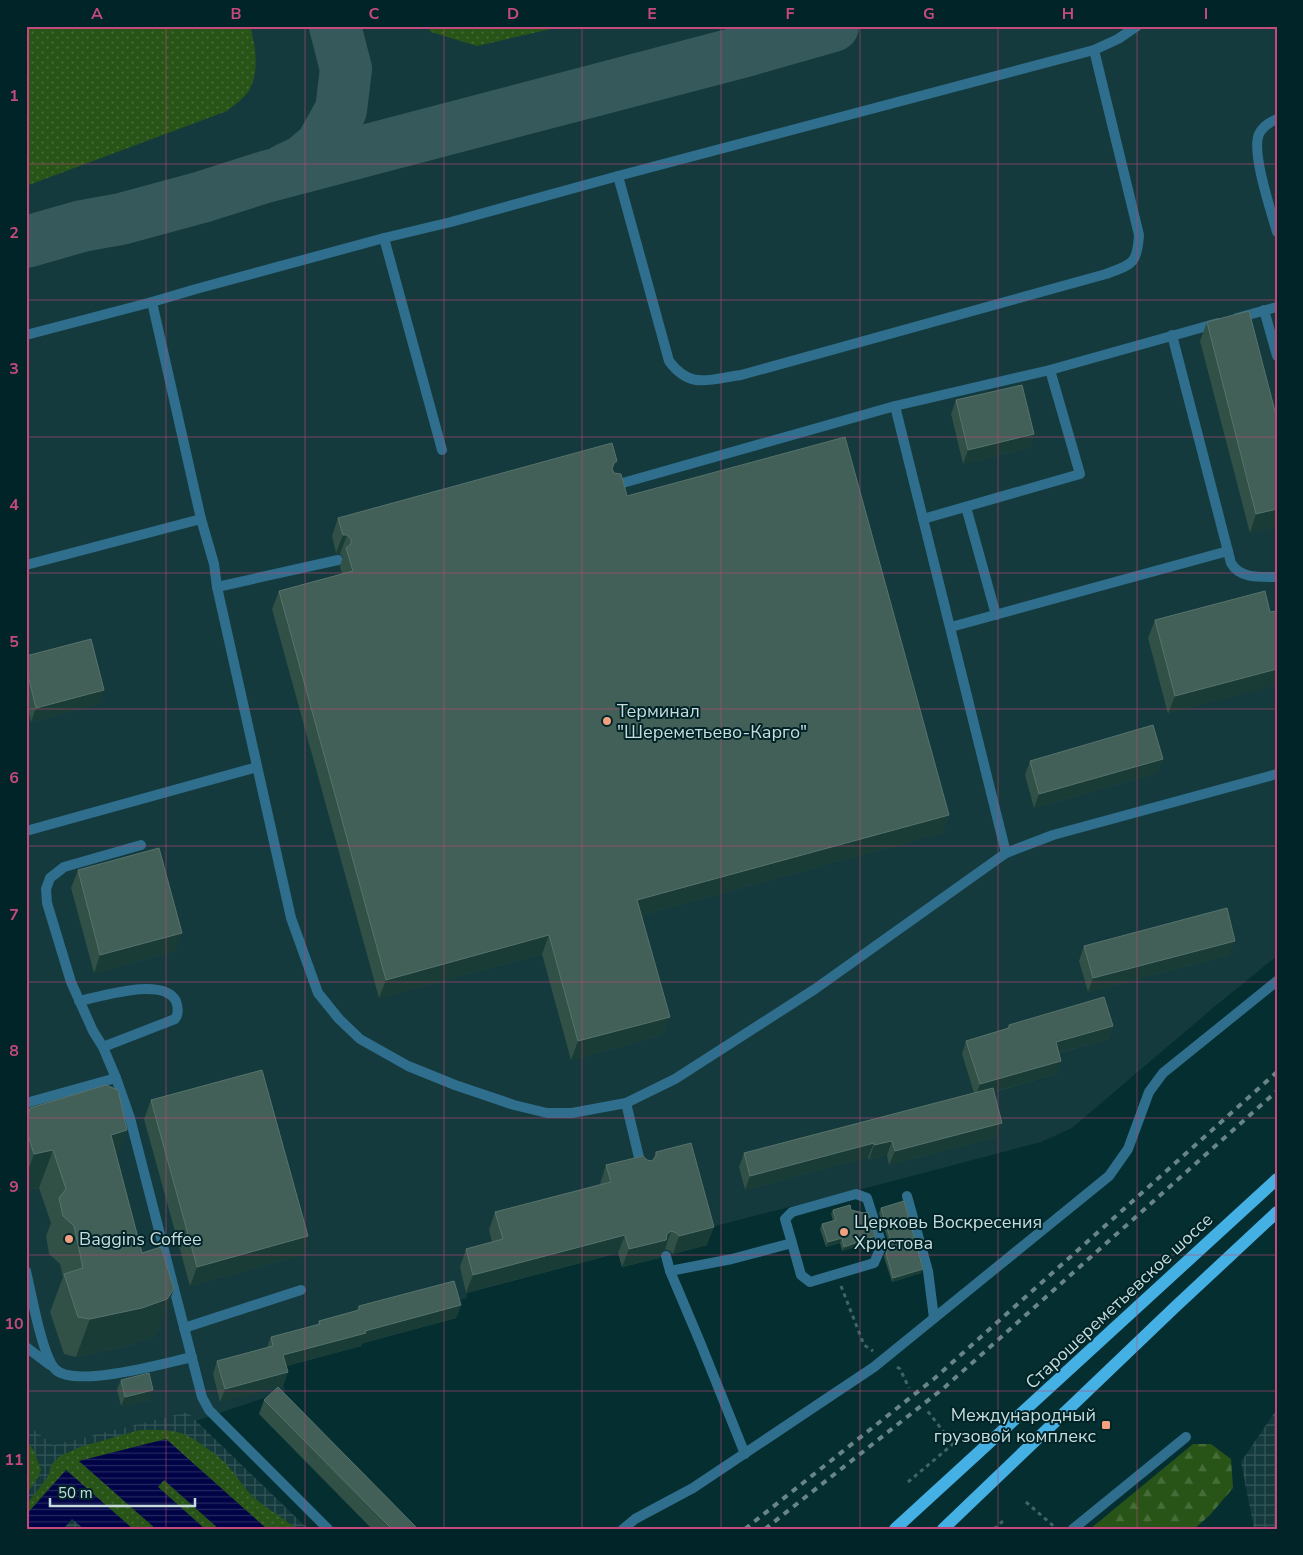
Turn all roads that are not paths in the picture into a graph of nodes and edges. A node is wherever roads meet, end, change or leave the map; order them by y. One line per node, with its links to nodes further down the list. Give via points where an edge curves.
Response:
1 (1137, 26): 2 (lane)
2 (1094, 50): 4 (lane); 4 (lane, via 1139,235 1135,260 1106,274 741,375 693,381 676,371 669,361)
3 (1277, 119): 5 (lane, via 1267,124 1256,148)
4 (618, 176): 7 (lane)
5 (1275, 217): 6 (lane)
6 (1277, 232)
7 (384, 238): 8 (lane); 16 (lane)
8 (152, 302): 11 (lane); 19 (lane)
9 (1277, 307): 10 (lane)
10 (1264, 310): 12 (lane); 13 (lane)
11 (26, 335)
12 (1172, 335): 14 (lane); 21 (lane)
13 (1277, 356)
14 (1050, 370): 15 (lane); 18 (lane, via 1080,474)
15 (895, 406): 17 (lane); 20 (lane)
16 (442, 450)
17 (612, 486)
18 (966, 507): 20 (lane); 26 (lane)
19 (201, 518): 23 (lane); 25 (lane, via 214,564)
20 (923, 519): 27 (lane)
21 (1228, 550): 24 (lane, via 1231,563 1241,574); 26 (lane)
22 (338, 560): 25 (lane)
23 (26, 565)
24 (1277, 577)
25 (216, 587): 28 (lane)
26 (996, 615): 27 (lane)
27 (951, 627): 32 (lane)
28 (257, 767): 30 (lane); 38 (lane, via 291,918 318,993 360,1039 408,1066 455,1085 547,1113 572,1113)
29 (1277, 774): 32 (lane, via 1054,835)
30 (26, 831)
31 (141, 844): 34 (lane, via 64,867 50,878 46,889 47,903)
32 (1006, 853): 38 (lane, via 815,989 675,1079)
33 (1277, 981): 48 (lane, via 1163,1073 1149,1092 1128,1149 1108,1176)
34 (79, 1001): 35 (lane); 35 (lane, via 134,989 160,989 169,992 176,1002 178,1012 174,1019)
35 (103, 1047): 36 (lane)
36 (116, 1078): 37 (lane); 49 (lane, via 130,1118)
37 (26, 1103)
38 (626, 1103): 39 (lane)
39 (642, 1172)
40 (1277, 1179): 57 (main road, Старошереметьевское шоссе)
41 (907, 1196): 48 (lane, via 928,1271)
42 (1277, 1212): 58 (main road)
43 (792, 1243): 43 (lane, via 801,1275 810,1282 874,1263 882,1245 867,1198 856,1194 792,1212 785,1219); 46 (lane)
44 (666, 1256): 46 (lane)
45 (26, 1270): 52 (lane, via 45,1351)
46 (670, 1271): 54 (lane)
47 (301, 1290): 49 (lane)
48 (934, 1318): 54 (lane, via 885,1359)
49 (184, 1328): 51 (lane)
50 (26, 1347): 52 (lane)
51 (192, 1357): 52 (lane, via 97,1377 66,1376); 55 (lane, via 202,1397 209,1410)
52 (55, 1369)
53 (1186, 1437): 59 (lane)
54 (745, 1454): 56 (lane)
55 (328, 1529)
56 (622, 1529)
57 (895, 1529)
58 (943, 1529)
59 (1074, 1529)

